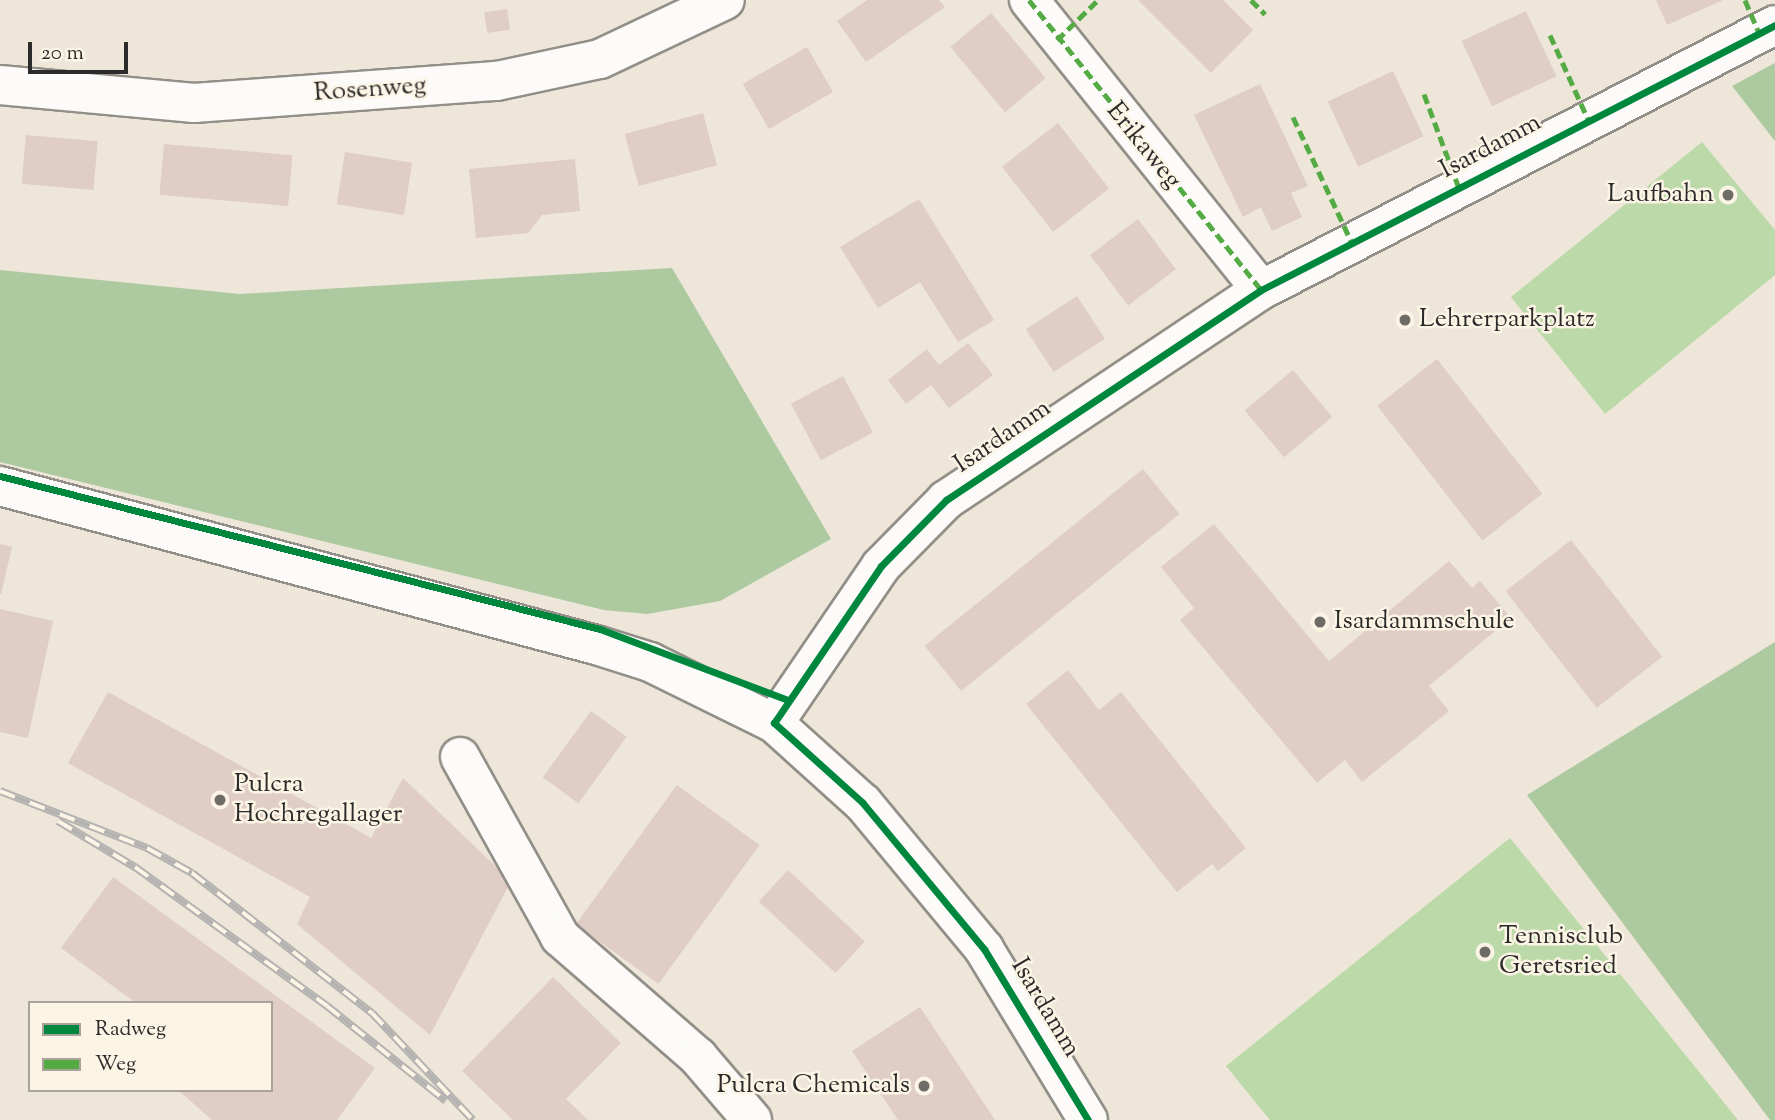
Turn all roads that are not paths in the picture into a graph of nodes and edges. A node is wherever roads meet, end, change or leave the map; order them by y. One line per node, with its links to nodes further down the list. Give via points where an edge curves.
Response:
1 (725, 0): 4 (street, Rosenweg, via 600,59 497,81 194,103)
2 (1029, 0): 5 (street, Erikaweg)
3 (1775, 25): 5 (street, Isardamm)
4 (0, 85)
5 (1261, 290): 7 (street, Isardamm, via 946,500 881,566)
6 (0, 486): 7 (street, via 596,645 650,662)
7 (774, 723): 10 (street, Isardamm, via 863,803 984,949)
8 (460, 757): 9 (street, via 559,937 698,1058)
9 (752, 1120)
10 (1088, 1120)

